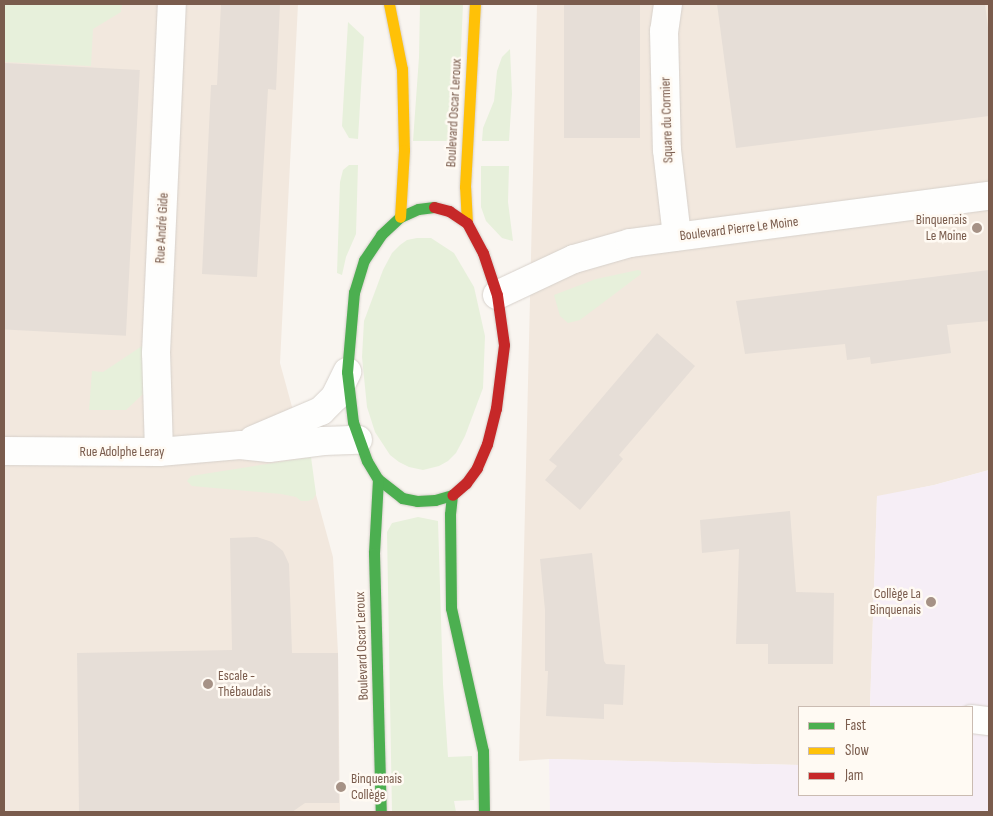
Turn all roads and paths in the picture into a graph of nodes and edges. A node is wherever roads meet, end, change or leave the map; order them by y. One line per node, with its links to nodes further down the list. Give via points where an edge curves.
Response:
1 (172, 4): 14 (street, Rue André Gide, via 156,353)
2 (389, 4): 6 (main road, via 402,68 404,150)
3 (475, 4): 7 (main road, Boulevard Oscar Leroux, via 465,178)
4 (668, 4): 8 (street, Square du Cormier, via 664,31 667,150)
5 (989, 196): 8 (street, Boulevard Pierre Le Moine)
6 (400, 217): 7 (main road, via 418,209 434,207 449,211); 10 (main road, via 381,235 364,260 354,292)
7 (467, 223): 9 (main road, via 483,253)
8 (676, 236): 9 (street, Boulevard Pierre Le Moine, via 630,243 584,256)
9 (497, 294): 16 (main road, via 504,345 496,408 487,444 476,468)
10 (347, 372): 11 (main road); 12 (street, Rue Adolphe Leray, via 335,397 321,411)
11 (358, 440): 12 (street, Rue Adolphe Leray, via 269,448); 15 (main road)
12 (240, 445): 14 (street, Rue Adolphe Leray)
13 (4, 451): 14 (street, Rue Adolphe Leray)
14 (159, 452)
15 (378, 479): 16 (main road, via 402,498 435,500); 19 (main road, Boulevard Oscar Leroux, via 374,553)
16 (452, 495): 20 (main road, via 451,608 483,751)
17 (973, 719): 18 (street)
18 (989, 721)
19 (382, 812)
20 (484, 812)

